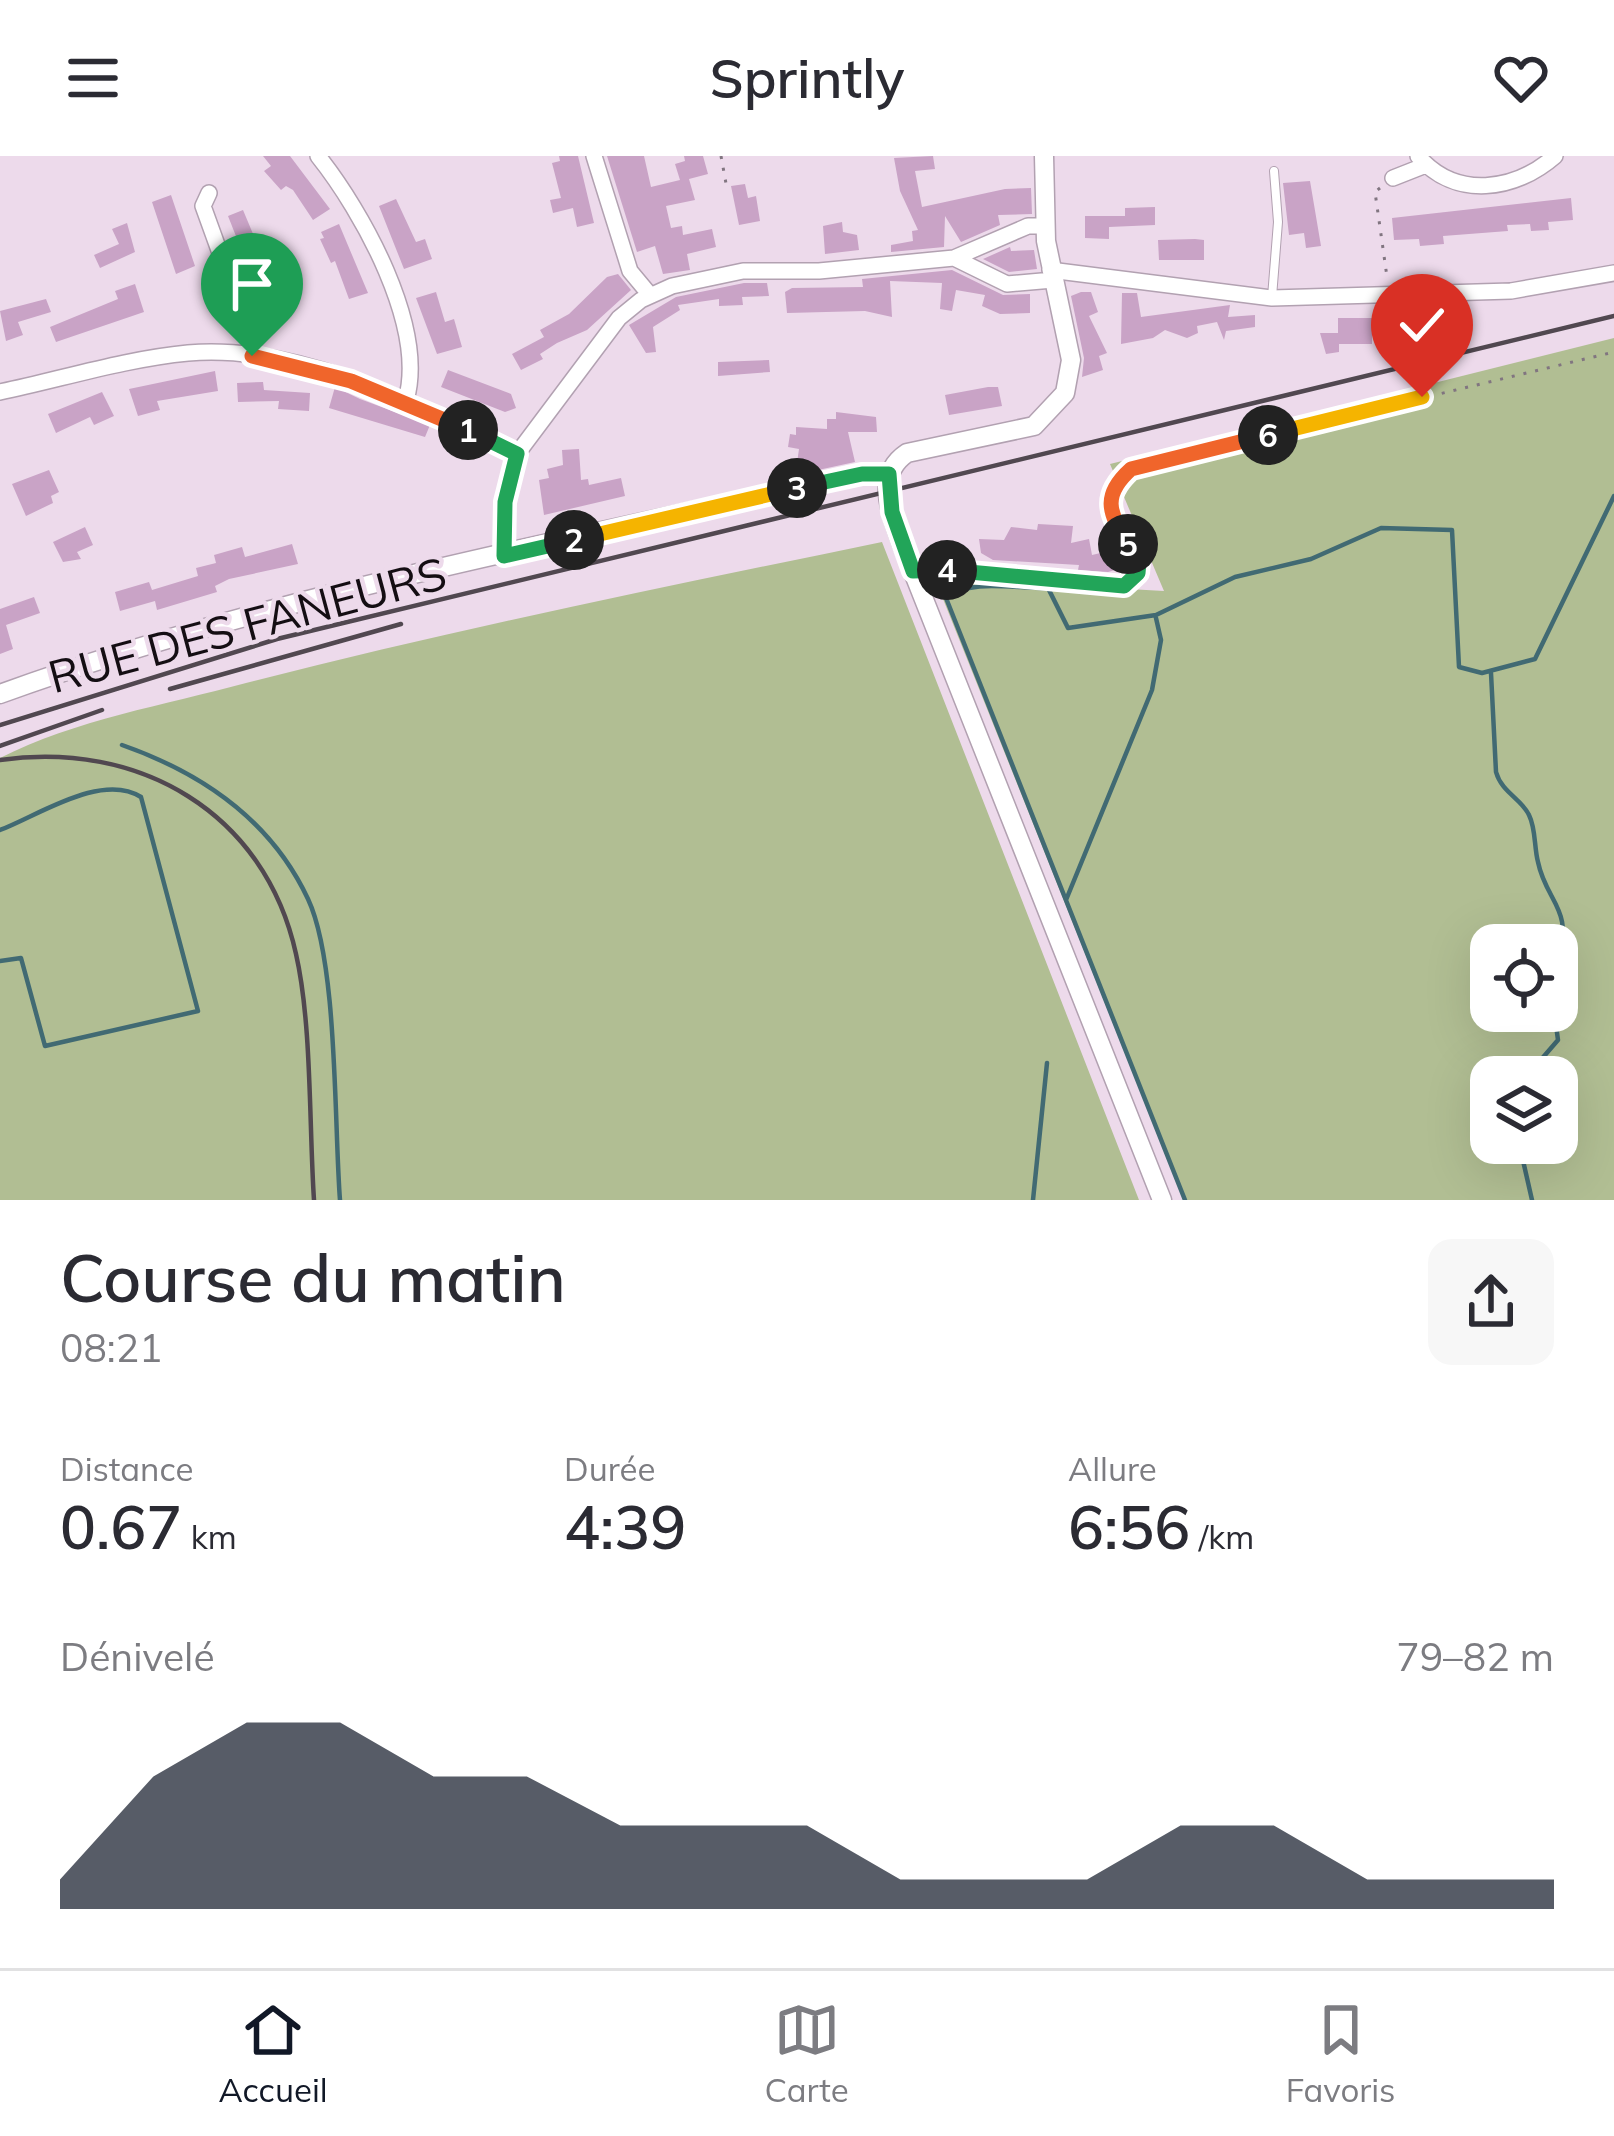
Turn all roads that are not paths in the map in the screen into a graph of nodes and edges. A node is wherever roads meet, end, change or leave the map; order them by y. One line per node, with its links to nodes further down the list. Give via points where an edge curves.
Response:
1 (318, 156): 17 (street, via 351,197 404,324 412,378)
2 (594, 156): 13 (street, via 629,271)
3 (1044, 156): 9 (street)
4 (1555, 156): 5 (street, via 1494,187 1471,187)
5 (1422, 160): 7 (street)
6 (1274, 171): 14 (lane)
7 (1394, 178)
8 (209, 193): 15 (street, via 203,206)
9 (1046, 226): 10 (street); 12 (street)
10 (955, 258): 12 (street, via 1007,284); 13 (street, via 743,271)
11 (1614, 273): 14 (street, via 1511,291)
12 (1051, 275): 14 (street); 19 (street, RUE DES FANEURS, via 1070,373 1060,402 1047,417 1007,433 907,453)
13 (650, 295): 18 (street, via 600,340)
14 (1272, 298)
15 (252, 356): 16 (street, via 191,353); 17 (street)
16 (0, 392)
17 (406, 400): 18 (street)
18 (517, 454): 20 (street)
19 (889, 474): 20 (street, RUE DES FANEURS); 21 (street, via 892,512)
20 (504, 556): 23 (street, RUE DES FANEURS, via 203,628)
21 (913, 571): 22 (street); 24 (street)
22 (1124, 586)
23 (0, 694)
24 (1162, 1200)

